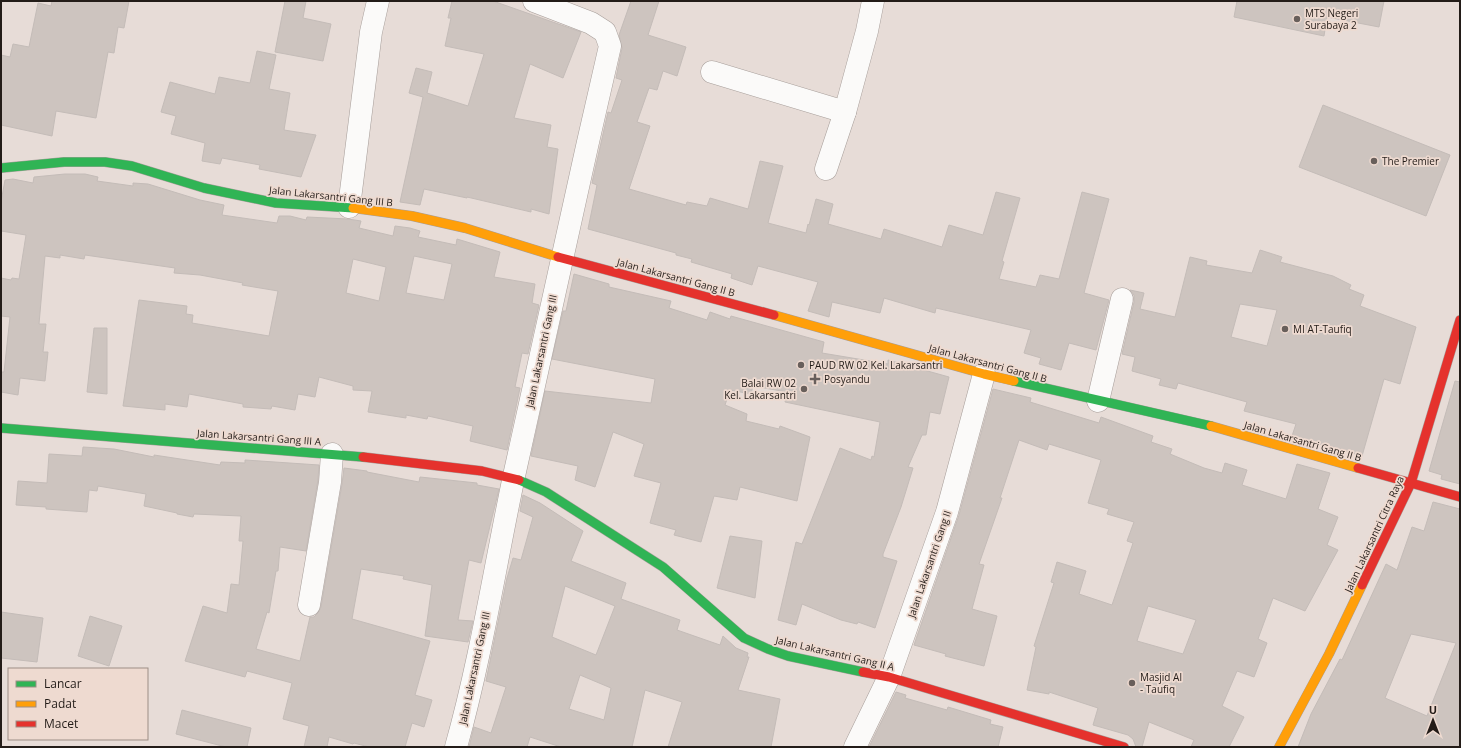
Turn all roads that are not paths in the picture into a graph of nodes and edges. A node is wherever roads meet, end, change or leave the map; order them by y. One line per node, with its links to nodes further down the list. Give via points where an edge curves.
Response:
1 (378, 1): 8 (street)
2 (534, 1): 9 (street, Jalan Lakarsantri Gang III, via 591,23 605,32 610,46)
3 (873, 1): 5 (street)
4 (712, 72): 5 (street)
5 (845, 112): 7 (street)
6 (1, 168): 8 (street, Jalan Lakarsantri Gang III B, via 64,162 105,162 132,166 204,188 276,203)
7 (826, 170)
8 (349, 207): 9 (street, Jalan Lakarsantri Gang III B, via 412,216 465,228)
9 (561, 258): 12 (street, Jalan Lakarsantri Gang II B); 16 (street, Jalan Lakarsantri Gang III)
10 (1122, 299): 13 (street)
11 (1460, 320): 17 (street, Jalan Lakarsantri Citra Raya)
12 (984, 374): 13 (street, Jalan Lakarsantri Gang II B); 20 (street, Jalan Lakarsantri Gang II, via 947,512)
13 (1098, 401): 17 (street, Jalan Lakarsantri Gang II B, via 1203,424)
14 (1, 428): 15 (street, Jalan Lakarsantri Gang III A)
15 (332, 454): 16 (street, Jalan Lakarsantri Gang III A, via 482,471); 19 (street, via 330,482)
16 (514, 478): 20 (street, Jalan Lakarsantri Gang II A, via 546,492 663,567 744,638 788,656); 21 (street, Jalan Lakarsantri Gang III, via 467,709)
17 (1411, 483): 18 (street, Jalan Lakarsantri Gang II B); 24 (street, Jalan Lakarsantri Citra Raya, via 1329,654)
18 (1460, 497)
19 (309, 605)
20 (889, 677): 22 (street, Jalan Lakarsantri Gang II); 23 (street, Jalan Lakarsantri Gang II A)
21 (456, 747)
22 (855, 747)
23 (1124, 747)
24 (1279, 747)

